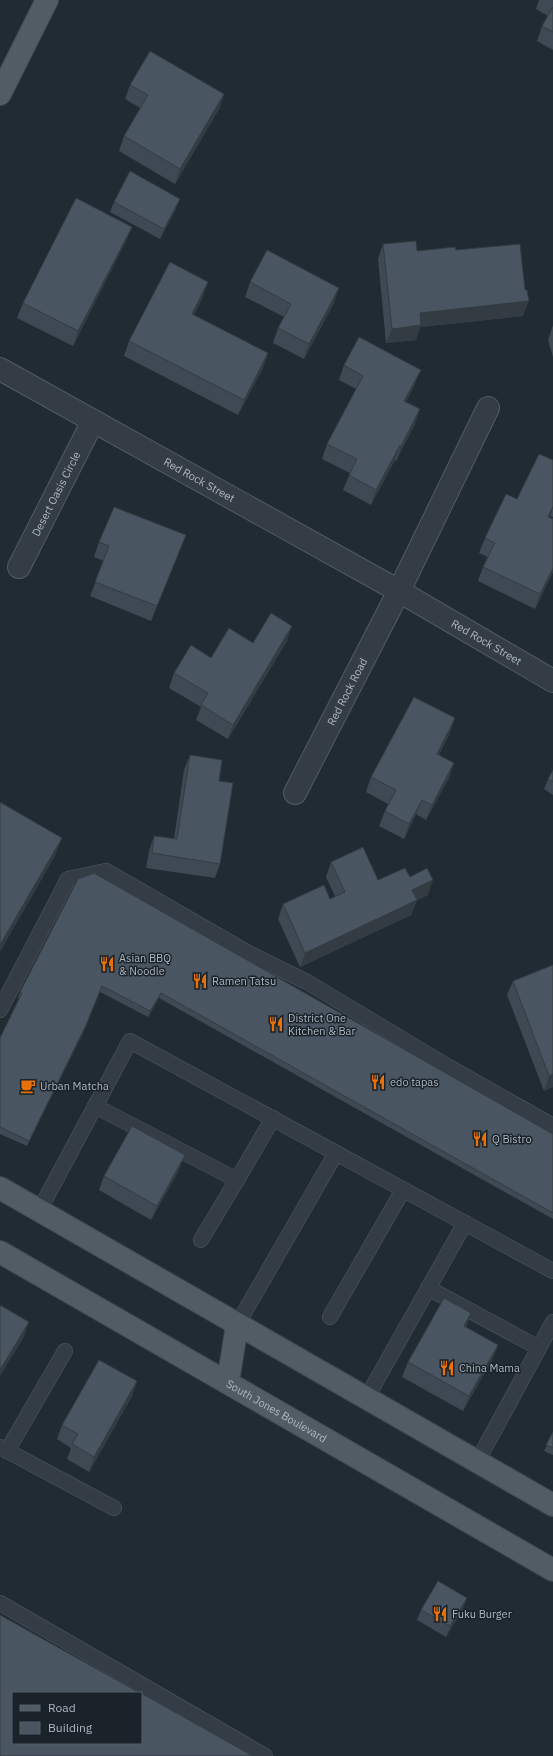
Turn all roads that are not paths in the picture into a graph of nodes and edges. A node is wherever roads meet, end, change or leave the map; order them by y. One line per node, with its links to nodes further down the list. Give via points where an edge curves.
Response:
1 (47, 0): 2 (main road)
2 (0, 94)
3 (0, 369): 5 (street, Red Rock Street)
4 (488, 408): 7 (street)
5 (93, 421): 6 (street, Desert Oasis Circle); 7 (street, Red Rock Street)
6 (19, 567)
7 (399, 591): 8 (street, Red Rock Street); 9 (street, Red Rock Road)
8 (553, 681)
9 (295, 793)
10 (0, 1010): 13 (lane, via 68,879 106,871 244,950 307,982)
11 (95, 1106): 12 (lane, via 130,1041); 15 (lane); 18 (lane)
12 (273, 1118): 14 (lane); 15 (lane)
13 (553, 1126)
14 (336, 1153): 17 (lane); 26 (lane)
15 (237, 1180): 20 (lane)
16 (0, 1188): 18 (main road)
17 (403, 1190): 19 (lane); 24 (lane)
18 (39, 1210): 26 (main road)
19 (465, 1223): 22 (lane); 23 (lane)
20 (201, 1240)
21 (0, 1252): 29 (main road, South Jones Boulevard)
22 (553, 1271)
23 (428, 1288): 27 (lane); 30 (lane)
24 (330, 1317)
25 (553, 1322): 27 (lane)
26 (237, 1325): 29 (main road); 30 (main road)
27 (539, 1348): 32 (lane)
28 (65, 1351): 31 (lane)
29 (228, 1382): 35 (main road, South Jones Boulevard)
30 (366, 1399): 32 (main road)
31 (3, 1449): 34 (lane)
32 (478, 1462): 33 (main road)
33 (553, 1505)
34 (114, 1508)
35 (553, 1570)
36 (0, 1603): 37 (lane)
37 (265, 1756)

